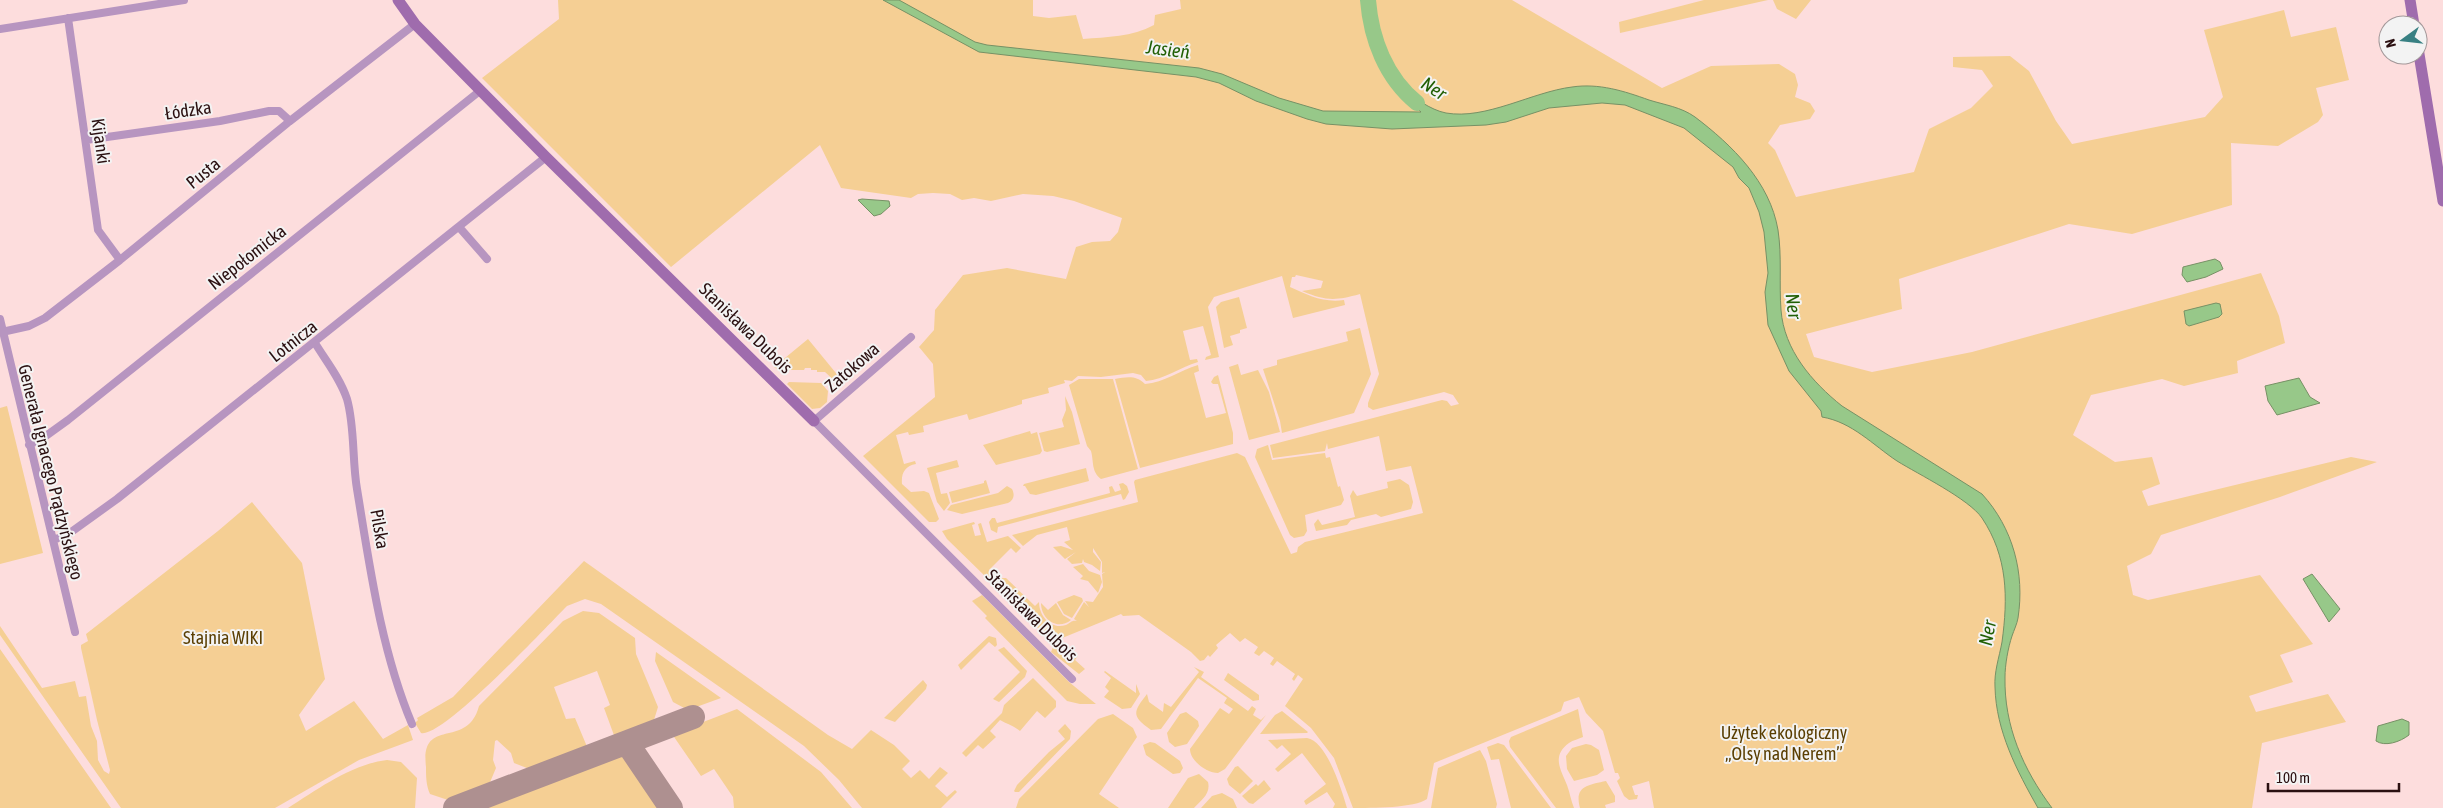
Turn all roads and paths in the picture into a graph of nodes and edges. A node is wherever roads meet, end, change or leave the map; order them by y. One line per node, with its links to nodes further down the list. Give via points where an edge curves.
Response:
1 (184, 0): 5 (street)
2 (398, 0): 6 (street, Stanisława Dubois)
3 (2410, 0): 4 (street)
4 (2412, 15)
5 (68, 18): 7 (street); 11 (street, Kijanki)
6 (415, 24): 9 (street, Stanisława Dubois); 10 (street, Pusta)
7 (0, 29)
8 (2421, 65): 13 (street)
9 (481, 90): 12 (street, Stanisława Dubois); 22 (street, Niepołomicka, via 68,420)
10 (290, 122): 11 (street, Łódzka, via 278,111 269,111); 16 (street, Pusta)
11 (86, 140): 16 (street, Kijanki, via 98,230)
12 (546, 157): 14 (street, Lotnicza); 21 (street, Stanisława Dubois)
13 (2443, 201)
14 (459, 227): 15 (street); 20 (street, Lotnicza)
15 (487, 258)
16 (120, 260): 18 (street, Pusta, via 45,318 29,326)
17 (0, 318): 18 (street, Generała Ignacego Prądzyńskiego)
18 (2, 332): 22 (street, Generała Ignacego Prądzyńskiego)
19 (911, 337): 21 (street, Zatokowa)
20 (315, 343): 23 (street, Lotnicza, via 118,499 67,535); 26 (street, Pilska, via 336,375 347,400 357,488 378,603 392,670)
21 (814, 421): 25 (street, Stanisława Dubois)
22 (29, 445): 23 (street, Generała Ignacego Prądzyńskiego)
23 (53, 540): 24 (street, Generała Ignacego Prądzyńskiego)
24 (75, 632)
25 (1072, 679)
26 (412, 724)

